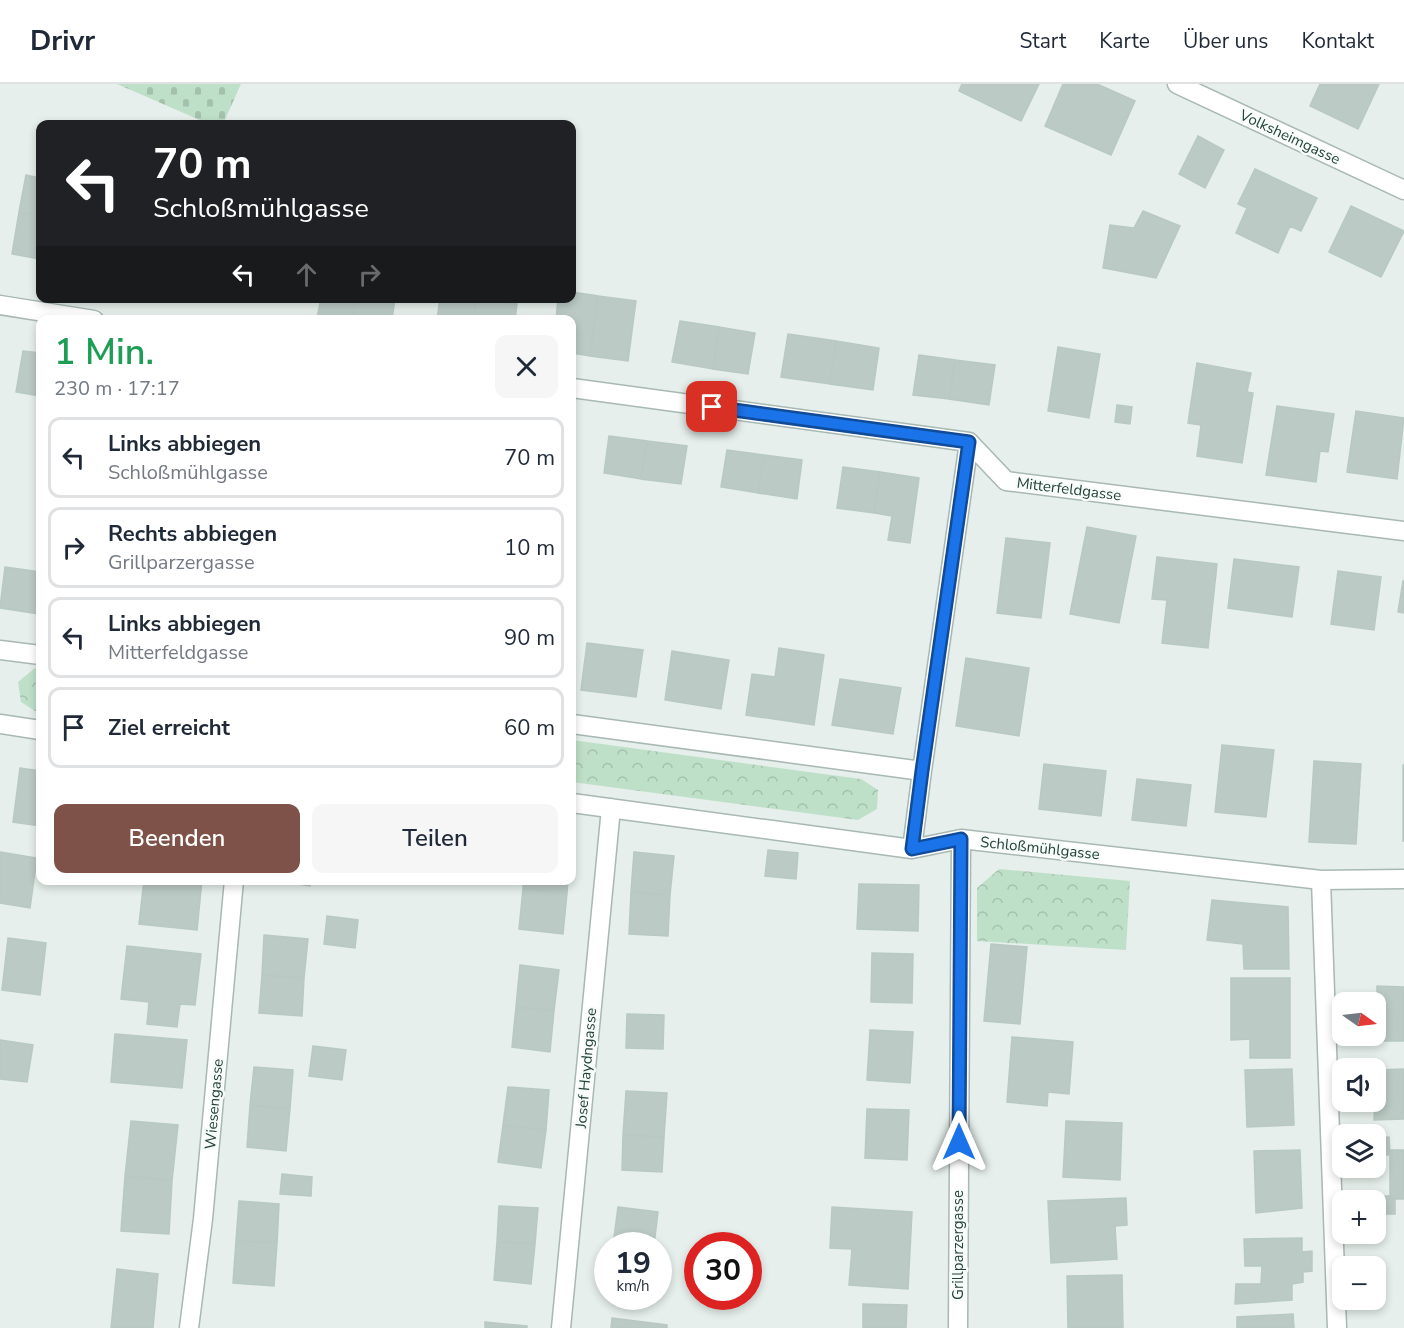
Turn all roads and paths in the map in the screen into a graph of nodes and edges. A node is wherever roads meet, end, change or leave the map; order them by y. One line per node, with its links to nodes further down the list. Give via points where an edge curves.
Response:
1 (1176, 84): 2 (street, Volksheimgasse)
2 (1404, 190)
3 (0, 305): 4 (street)
4 (63, 315)
5 (576, 389): 6 (street)
6 (969, 442): 7 (street, Mitterfeldgasse, via 1006,481); 13 (street)
7 (1404, 531)
8 (0, 650): 9 (street)
9 (36, 654)
10 (0, 724): 12 (street)
11 (576, 725): 13 (street)
12 (36, 729)
13 (922, 771): 17 (street)
14 (576, 804): 15 (street, Schloßmühlgasse)
15 (611, 808): 17 (street, Schloßmühlgasse); 22 (street, Josef Haydngasse)
16 (961, 839): 17 (street, Schloßmühlgasse); 19 (street, Schloßmühlgasse); 23 (street, Grillparzergasse)
17 (912, 849)
18 (1404, 879): 19 (street, Schloßmühlgasse)
19 (1321, 880): 24 (street)
20 (234, 885): 21 (street, Wiesengasse, via 203,1219)
21 (189, 1328)
22 (561, 1328)
23 (958, 1328)
24 (1337, 1328)

